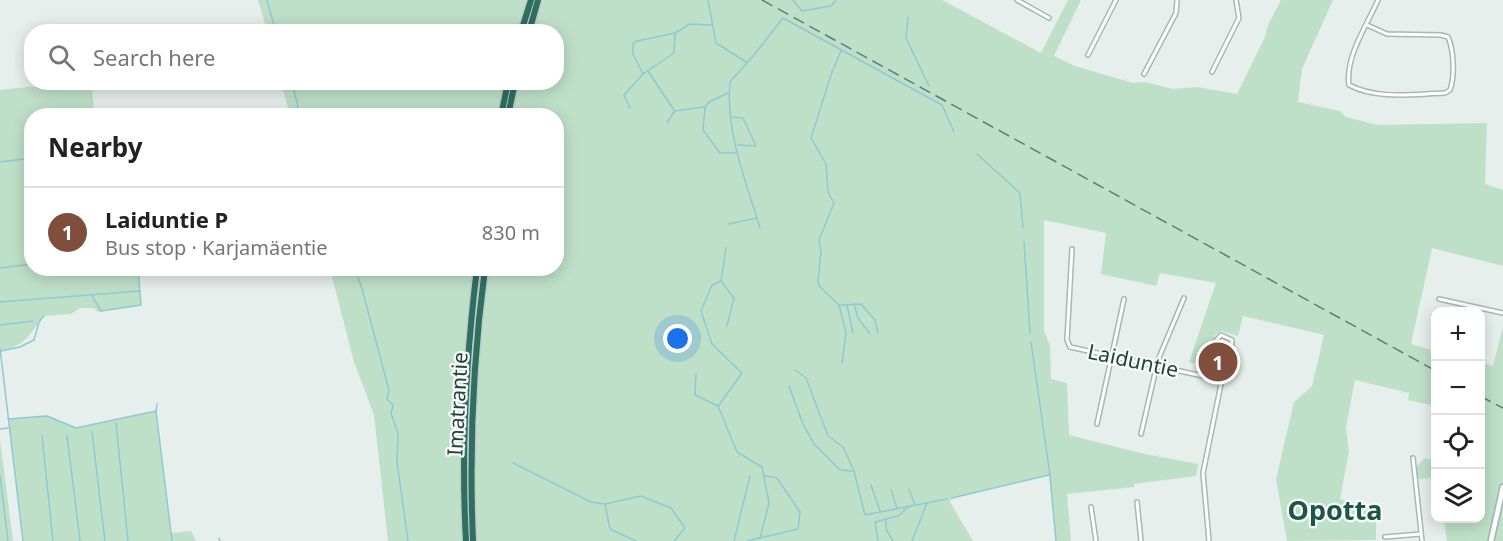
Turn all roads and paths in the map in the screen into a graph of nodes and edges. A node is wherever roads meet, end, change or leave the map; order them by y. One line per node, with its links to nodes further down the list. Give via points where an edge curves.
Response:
1 (531, 0): 9 (highway)
2 (538, 0): 10 (highway)
3 (1017, 0): 8 (street)
4 (1116, 0): 12 (street)
5 (1178, 0): 14 (street, via 1176,13)
6 (1236, 0): 13 (street, via 1239,18)
7 (1378, 0): 11 (street)
8 (1049, 18)
9 (524, 24)
10 (531, 24)
11 (1367, 25): 11 (street, via 1355,51 1349,85 1387,95 1450,90 1448,38 1387,34)
12 (1088, 55)
13 (1212, 72)
14 (1144, 74)
15 (506, 90): 17 (highway)
16 (513, 90): 18 (highway)
17 (503, 108)
18 (510, 108)
19 (1072, 249): 26 (street, Laiduntie, via 1067,340 1070,347)
20 (476, 276): 38 (highway, Imatrantie, via 465,411)
21 (484, 276): 39 (highway, Imatrantie, via 471,411)
22 (1184, 298): 27 (street)
23 (1124, 299): 26 (street)
24 (1439, 299): 25 (street)
25 (1503, 314)
26 (1112, 356): 27 (street, Laiduntie); 30 (street)
27 (1156, 366): 29 (street, Laiduntie); 31 (street)
28 (1224, 367): 28 (street, via 1231,354 1232,340 1221,335 1213,350); 29 (street)
29 (1221, 380): 42 (street, via 1203,473)
30 (1097, 424)
31 (1141, 434)
32 (1413, 458): 36 (street)
33 (1503, 487): 44 (main road)
34 (1137, 502): 41 (street)
35 (1091, 507): 40 (street)
36 (1421, 534): 37 (street); 43 (street)
37 (1385, 537)
38 (466, 541)
39 (473, 541)
40 (1095, 541)
41 (1141, 541)
42 (1209, 541)
43 (1422, 541)
44 (1491, 541)

